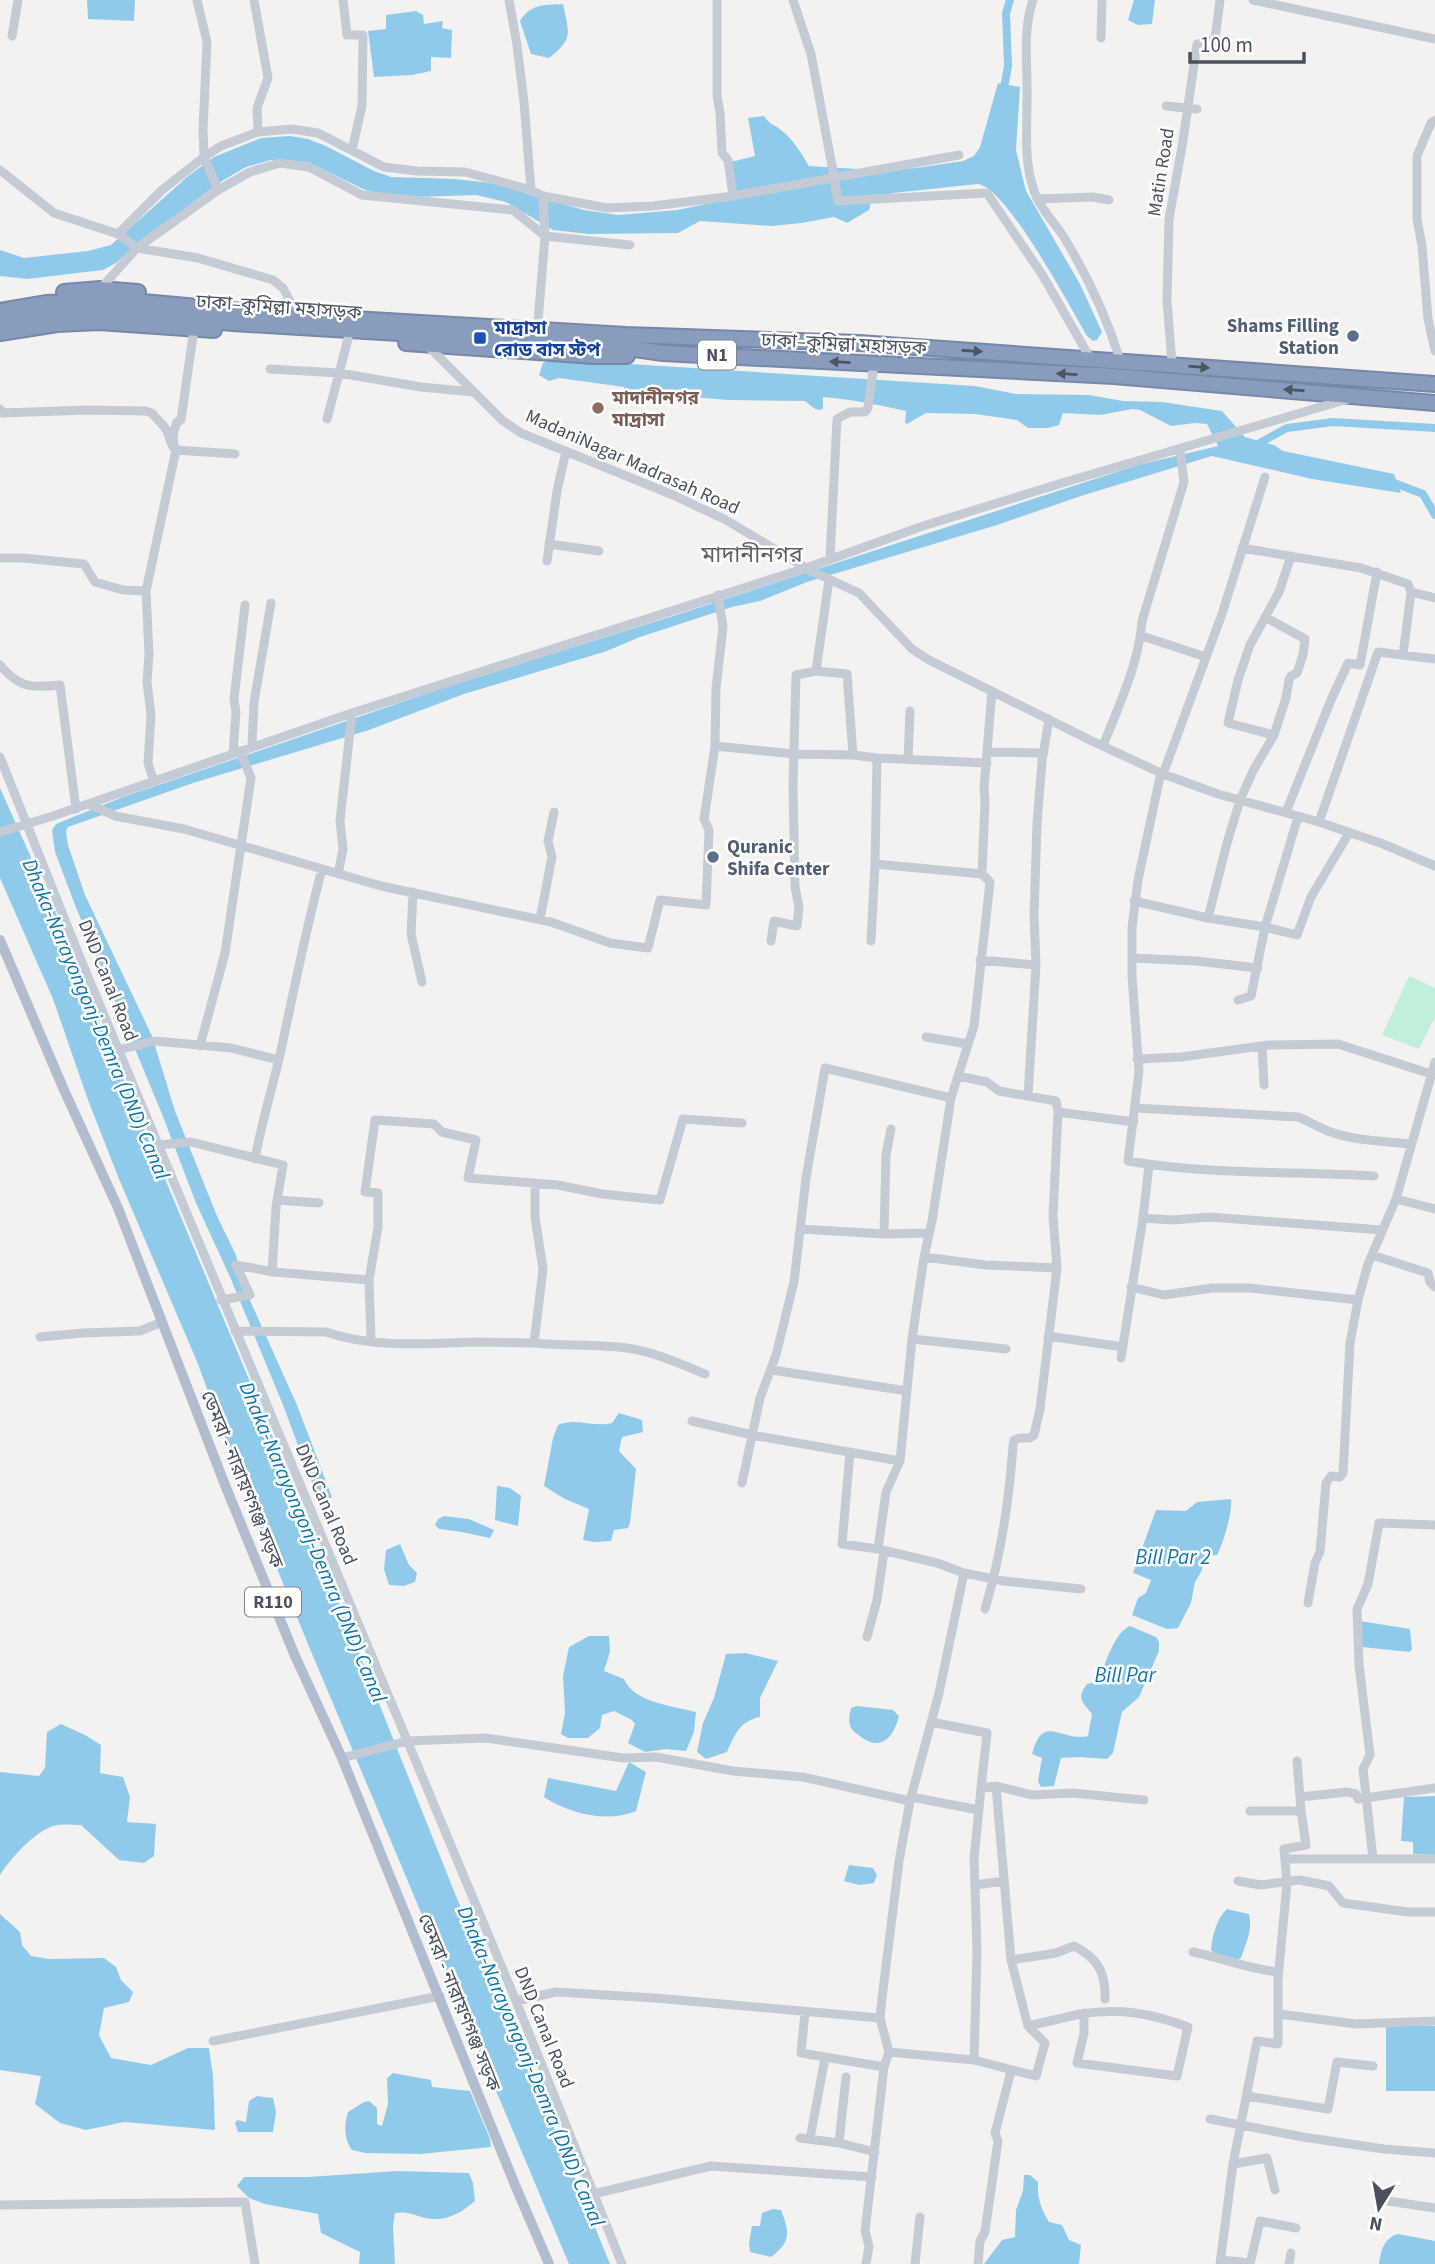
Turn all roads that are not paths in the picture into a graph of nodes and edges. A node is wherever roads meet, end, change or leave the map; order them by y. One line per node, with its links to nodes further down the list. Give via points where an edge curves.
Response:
1 (18, 0): 12 (street)
2 (197, 0): 21 (street, via 207,42)
3 (254, 0): 18 (street, via 268,78 257,108)
4 (343, 0): 19 (street, via 347,35 363,35 362,106)
5 (509, 0): 24 (street)
6 (717, 0): 25 (street, via 717,95 722,153 728,160)
7 (793, 0): 46 (street, bridge, via 811,54 838,201 986,193 1043,276)
8 (1033, 0): 27 (street, via 1028,15 1026,131)
9 (1102, 0): 13 (street)
10 (1220, 0): 16 (street, Matin Road, via 1215,39 1197,44)
11 (1253, 0): 14 (street)
12 (12, 36)
13 (1101, 38)
14 (1435, 39)
15 (1166, 106): 16 (street)
16 (1193, 108): 48 (street, Matin Road, via 1169,219 1167,301)
17 (1435, 120): 44 (street, via 1416,156 1417,219)
18 (258, 132): 19 (street, via 292,129 318,133); 21 (street)
19 (352, 150): 24 (street, via 384,167 465,172)
20 (959, 155): 25 (street)
21 (204, 157): 23 (street); 30 (street)
22 (0, 170): 30 (street, via 54,213)
23 (218, 190): 29 (street, via 280,163 299,165 362,195 513,210); 32 (street)
24 (531, 190): 26 (street)
25 (733, 195): 26 (street, via 607,208)
26 (544, 197): 29 (street)
27 (1037, 199): 28 (street); 47 (street, via 1077,261 1109,324)
28 (1108, 200)
29 (544, 232): 31 (street); 37 (street)
30 (118, 234): 32 (street)
31 (631, 245)
32 (137, 248): 33 (street); 35 (street, via 198,258 273,280)
33 (100, 289): 34 (highway); 35 (highway)
34 (0, 302)
35 (293, 307): 37 (highway)
36 (0, 311): 41 (highway, ঢাকা–কুমিল্লা মহাসড়ক / N1, via 47,303 121,300 286,316)
37 (538, 321): 41 (highway, via 632,327)
38 (0, 323): 45 (highway, ঢাকা–কুমিল্লা মহাসড়ক / N1, via 103,311)
39 (194, 329): 40 (highway, via 99,322); 42 (highway); 58 (street, via 181,420 174,429)
40 (0, 333)
41 (663, 335): 46 (highway, ঢাকা–কুমিল্লা মহাসড়ক / N1, one-way to 46)
42 (348, 339): 43 (highway); 51 (street)
43 (427, 345): 45 (highway, via 594,356); 53 (street, MadaniNagar Madrasah Road)
44 (1435, 351)
45 (663, 353): 50 (highway, ঢাকা–কুমিল্লা মহাসড়ক / N1, one-way to 45)
46 (1090, 358): 47 (highway, ঢাকা–কুমিল্লা মহাসড়ক / N1)
47 (1120, 360): 48 (highway, ঢাকা–কুমিল্লা মহাসড়ক / N1)
48 (1172, 364): 52 (highway, ঢাকা–কুমিল্লা মহাসড়ক / N1, one-way to 52)
49 (270, 369): 51 (street)
50 (873, 369): 54 (highway, ঢাকা–কুমিল্লা মহাসড়ক / N1, one-way to 50, via 1114,376); 68 (street, via 868,408 837,419)
51 (339, 373): 53 (street); 57 (street)
52 (1435, 384)
53 (472, 392): 59 (street, MadaniNagar Madrasah Road, via 521,433)
54 (1360, 396): 55 (highway, ঢাকা–কুমিল্লা মহাসড়ক / N1); 60 (street)
55 (1435, 403)
56 (0, 409): 58 (street, via 2,413 152,413 166,428)
57 (327, 419)
58 (176, 450): 61 (street); 73 (street)
59 (566, 451): 63 (street); 70 (street, MadaniNagar Madrasah Road, via 726,520)
60 (1180, 451): 68 (street, via 1003,501); 80 (street, via 1184,482 1149,595)
61 (235, 454)
62 (1265, 477): 64 (street)
63 (550, 544): 65 (street); 69 (street)
64 (1242, 548): 66 (street); 82 (street)
65 (599, 551)
66 (1291, 556): 71 (street); 79 (street)
67 (0, 558): 73 (street, via 84,564 94,582)
68 (830, 558): 70 (street)
69 (547, 561)
70 (808, 569): 72 (street, MadaniNagar Madrasah Road); 75 (street)
71 (1377, 572): 74 (street, via 1408,584); 108 (street, via 1360,665 1348,663)
72 (826, 579): 85 (street); 86 (street, MadaniNagar Madrasah Road, via 859,593 912,649)
73 (146, 591): 103 (street, via 151,715 148,762)
74 (1412, 592): 76 (street); 81 (street)
75 (718, 596): 88 (street); 92 (street, via 723,626)
76 (1435, 597)
77 (271, 603): 91 (street, via 254,702)
78 (244, 606): 94 (street, via 234,699)
79 (1265, 617): 90 (street, via 1305,639); 90 (street, via 1250,645 1227,723)
80 (1142, 636): 82 (street); 93 (street)
81 (1403, 655): 83 (street); 110 (street, via 1378,652)
82 (1206, 657): 102 (street)
83 (1435, 659)
84 (0, 665): 106 (street, via 12,680 34,688 60,685)
85 (816, 671): 96 (street, via 796,675); 97 (street, via 847,674)
86 (992, 691): 89 (street, MadaniNagar Madrasah Road); 99 (street)
87 (910, 711): 101 (street)
88 (352, 713): 91 (street); 118 (street, via 340,821 344,849)
89 (1049, 719): 93 (street, MadaniNagar Madrasah Road); 95 (street)
90 (1275, 735): 104 (street)
91 (252, 746): 94 (street)
92 (715, 746): 96 (street); 123 (street, via 704,819 709,830 706,905 660,900 648,948 610,943)
93 (1103, 746): 102 (street, MadaniNagar Madrasah Road)
94 (237, 752): 103 (street); 114 (street, via 251,778)
95 (1044, 753): 99 (street); 130 (street, via 1037,824)
96 (795, 754): 97 (street); 126 (street, via 797,926 774,921)
97 (853, 755): 100 (street)
98 (0, 757): 111 (street, DND Canal Road)
99 (987, 757): 101 (street); 119 (street)
100 (877, 758): 101 (street); 115 (street)
101 (908, 760)
102 (1162, 773): 104 (street, MadaniNagar Madrasah Road); 121 (street)
103 (154, 782): 105 (street)
104 (1240, 800): 108 (street, MadaniNagar Madrasah Road); 122 (street)
105 (88, 804): 106 (street); 114 (street, via 115,816)
106 (76, 808): 111 (street)
107 (554, 812): 123 (street, via 548,841 552,857)
108 (1286, 812): 109 (street, MadaniNagar Madrasah Road)
109 (1298, 817): 110 (street, MadaniNagar Madrasah Road); 124 (street)
110 (1319, 822): 113 (street, MadaniNagar Madrasah Road)
111 (28, 825): 112 (street); 138 (street, DND Canal Road)
112 (0, 832)
113 (1349, 833): 116 (street, MadaniNagar Madrasah Road); 124 (street, via 1311,897 1297,935)
114 (240, 847): 117 (street); 136 (street, via 225,953)
115 (875, 864): 119 (street); 127 (street)
116 (1435, 866)
117 (321, 869): 118 (street); 140 (street)
118 (338, 874): 120 (street)
119 (982, 874): 129 (street, via 990,882)
120 (413, 892): 123 (street); 132 (street, via 411,934)
121 (1135, 901): 122 (street); 128 (street)
122 (1208, 918): 124 (street)
123 (540, 919)
124 (1265, 927): 131 (street)
125 (0, 940): 176 (main road, ডেমরা - নারায়ণগঞ্জ সড়ক / R110, via 118,1208)
126 (771, 941)
127 (871, 941)
128 (1132, 958): 131 (street); 139 (street)
129 (981, 960): 130 (street); 135 (street)
130 (1036, 965): 145 (street)
131 (1258, 968): 133 (street, via 1251,996)
132 (422, 982)
133 (1238, 1000)
134 (926, 1037): 135 (street)
135 (968, 1044): 143 (street)
136 (200, 1046): 138 (street, via 155,1041); 140 (street)
137 (1262, 1046): 139 (street); 142 (street, via 1338,1044); 144 (street)
138 (118, 1050): 153 (street, DND Canal Road)
139 (1137, 1059): 147 (street)
140 (279, 1060): 154 (street)
141 (1435, 1062): 142 (street)
142 (1433, 1075): 152 (street)
143 (958, 1076): 145 (street); 146 (street)
144 (1264, 1085)
145 (1028, 1096): 148 (street, via 1056,1101)
146 (951, 1098): 163 (street, via 825,1068); 166 (street)
147 (1135, 1108): 149 (street); 152 (street, via 1298,1117 1356,1138)
148 (1058, 1112): 149 (street); 169 (street, via 1053,1216)
149 (1134, 1122): 155 (street, via 1128,1161)
150 (742, 1123): 157 (street, via 683,1119 660,1200)
151 (891, 1129): 165 (street)
152 (1411, 1144): 158 (street)
153 (158, 1145): 154 (street, via 191,1142); 174 (street, DND Canal Road)
154 (255, 1159): 159 (street, via 283,1166)
155 (1149, 1165): 156 (street, via 1214,1172); 162 (street)
156 (1374, 1176)
157 (535, 1185): 171 (street, via 468,1178 476,1140 442,1132 433,1124 374,1120 365,1192 378,1193 378,1227); 182 (street, via 544,1269)
158 (1396, 1199): 161 (street); 164 (street)
159 (277, 1200): 160 (street); 170 (street)
160 (319, 1202)
161 (1435, 1209)
162 (1143, 1218): 164 (street, via 1210,1217); 172 (street)
163 (800, 1229): 165 (street); 186 (street, via 794,1282)
164 (1382, 1230): 167 (street)
165 (884, 1234): 166 (street)
166 (929, 1234): 168 (street)
167 (1372, 1255): 173 (street, via 1429,1273); 175 (street)
168 (923, 1257): 169 (street); 180 (street)
169 (1057, 1268): 178 (street)
170 (272, 1272): 171 (street); 174 (street, via 236,1265 250,1295)
171 (369, 1280): 181 (street)
172 (1131, 1287): 175 (street, via 1164,1295 1250,1288); 183 (street)
173 (1435, 1287)
174 (221, 1300): 177 (street, DND Canal Road)
175 (1358, 1300): 199 (street, via 1350,1343 1343,1473 1326,1483 1320,1552)
176 (162, 1322): 179 (street, via 140,1331); 204 (main road, ডেমরা - নারায়ণগঞ্জ সড়ক / R110, via 295,1656)
177 (236, 1331): 181 (street, via 326,1332); 203 (street, DND Canal Road)
178 (1048, 1336): 183 (street); 197 (street, via 1036,1430 1030,1438 1014,1440 1010,1494)
179 (40, 1337)
180 (912, 1339): 184 (street); 188 (street)
181 (371, 1340): 182 (street, via 422,1345)
182 (534, 1343): 187 (street, via 628,1348)
183 (1123, 1347): 185 (street)
184 (1006, 1349)
185 (1121, 1358)
186 (772, 1370): 188 (street); 190 (street)
187 (705, 1374)
188 (907, 1391): 192 (street)
189 (692, 1421): 190 (street)
190 (752, 1435): 191 (street); 193 (street)
191 (850, 1452): 192 (street); 195 (street, via 842,1544)
192 (900, 1461): 195 (street, via 886,1492)
193 (742, 1483)
194 (1435, 1525): 210 (street, via 1379,1523 1368,1584 1357,1609 1370,1755 1363,1769)
195 (881, 1550): 196 (street); 201 (street, via 877,1600)
196 (964, 1573): 197 (street); 202 (street)
197 (994, 1579): 198 (street); 200 (street)
198 (1081, 1589)
199 (1308, 1602)
200 (985, 1609)
201 (867, 1637)
202 (931, 1722): 207 (street, via 987,1733); 211 (street)
203 (407, 1741): 204 (street); 211 (street, via 486,1738 733,1772 803,1777); 229 (street, DND Canal Road)
204 (342, 1758): 227 (main road, ডেমরা - নারায়ণগঞ্জ সড়ক / R110)
205 (1297, 1761): 209 (street)
206 (996, 1786): 207 (street); 212 (street, via 1031,1795 1072,1793); 219 (street)
207 (981, 1787): 213 (street)
208 (1435, 1788): 210 (street)
209 (1300, 1797): 210 (street, via 1348,1792 1358,1799); 215 (street)
210 (1367, 1798): 217 (street)
211 (911, 1799): 213 (street); 233 (street)
212 (1144, 1800)
213 (979, 1810): 222 (street)
214 (1250, 1811): 215 (street)
215 (1301, 1811): 216 (street, via 1306,1845 1284,1849)
216 (1286, 1859): 217 (street); 221 (street)
217 (1373, 1859): 218 (street)
218 (1435, 1859)
219 (1004, 1881): 222 (street); 225 (street)
220 (1238, 1881): 221 (street)
221 (1287, 1883): 223 (street, via 1329,1886 1343,1903); 226 (street)
222 (975, 1885): 239 (street)
223 (1435, 1912)
224 (1193, 1952): 226 (street)
225 (1011, 1960): 228 (street, via 1074,1946 1097,1961 1106,1982); 235 (street)
226 (1278, 1972): 232 (street)
227 (440, 1996): 236 (street); 263 (main road, ডেমরা - নারায়ণগঞ্জ সড়ক / R110)
228 (1105, 2000)
229 (516, 2001): 230 (street, via 556,1992); 253 (street, DND Canal Road)
230 (805, 2012): 233 (street); 238 (street, via 801,2053)
231 (1084, 2013): 231 (street, via 1077,2063 1177,2076 1188,2027 1156,2015); 235 (street)
232 (1279, 2014): 234 (street, via 1356,2024); 244 (street, via 1278,2044 1257,2041)
233 (880, 2018): 237 (street)
234 (1435, 2021)
235 (1028, 2026): 242 (street, via 1045,2043 1036,2077)
236 (213, 2041)
237 (889, 2052): 239 (street); 241 (street)
238 (825, 2058): 241 (street); 247 (street, via 805,2138)
239 (974, 2060): 242 (street)
240 (1373, 2066): 244 (street, via 1337,2063 1328,2109)
241 (884, 2067): 248 (street)
242 (1011, 2071): 267 (street, via 995,2133 998,2141)
243 (846, 2077): 247 (street)
244 (1247, 2096): 246 (street)
245 (1210, 2119): 246 (street)
246 (1239, 2125): 249 (street); 250 (street)
247 (839, 2143): 248 (street)
248 (875, 2152): 251 (street)
249 (1435, 2153)
250 (1233, 2164): 252 (street, via 1267,2158); 260 (street)
251 (872, 2176): 253 (street, via 711,2166); 265 (street)
252 (1275, 2190)
253 (593, 2194): 264 (street, DND Canal Road)
254 (1388, 2201): 256 (street)
255 (0, 2205): 262 (street, via 245,2203)
256 (1435, 2208)
257 (920, 2217): 266 (street)
258 (1296, 2228): 261 (street, via 1260,2221)
259 (1291, 2253): 268 (street)
260 (1220, 2262): 261 (street)
261 (1250, 2263)
262 (255, 2264)
263 (549, 2264)
264 (622, 2264)
265 (866, 2264)
266 (915, 2264)
267 (978, 2264)
268 (1289, 2264)

